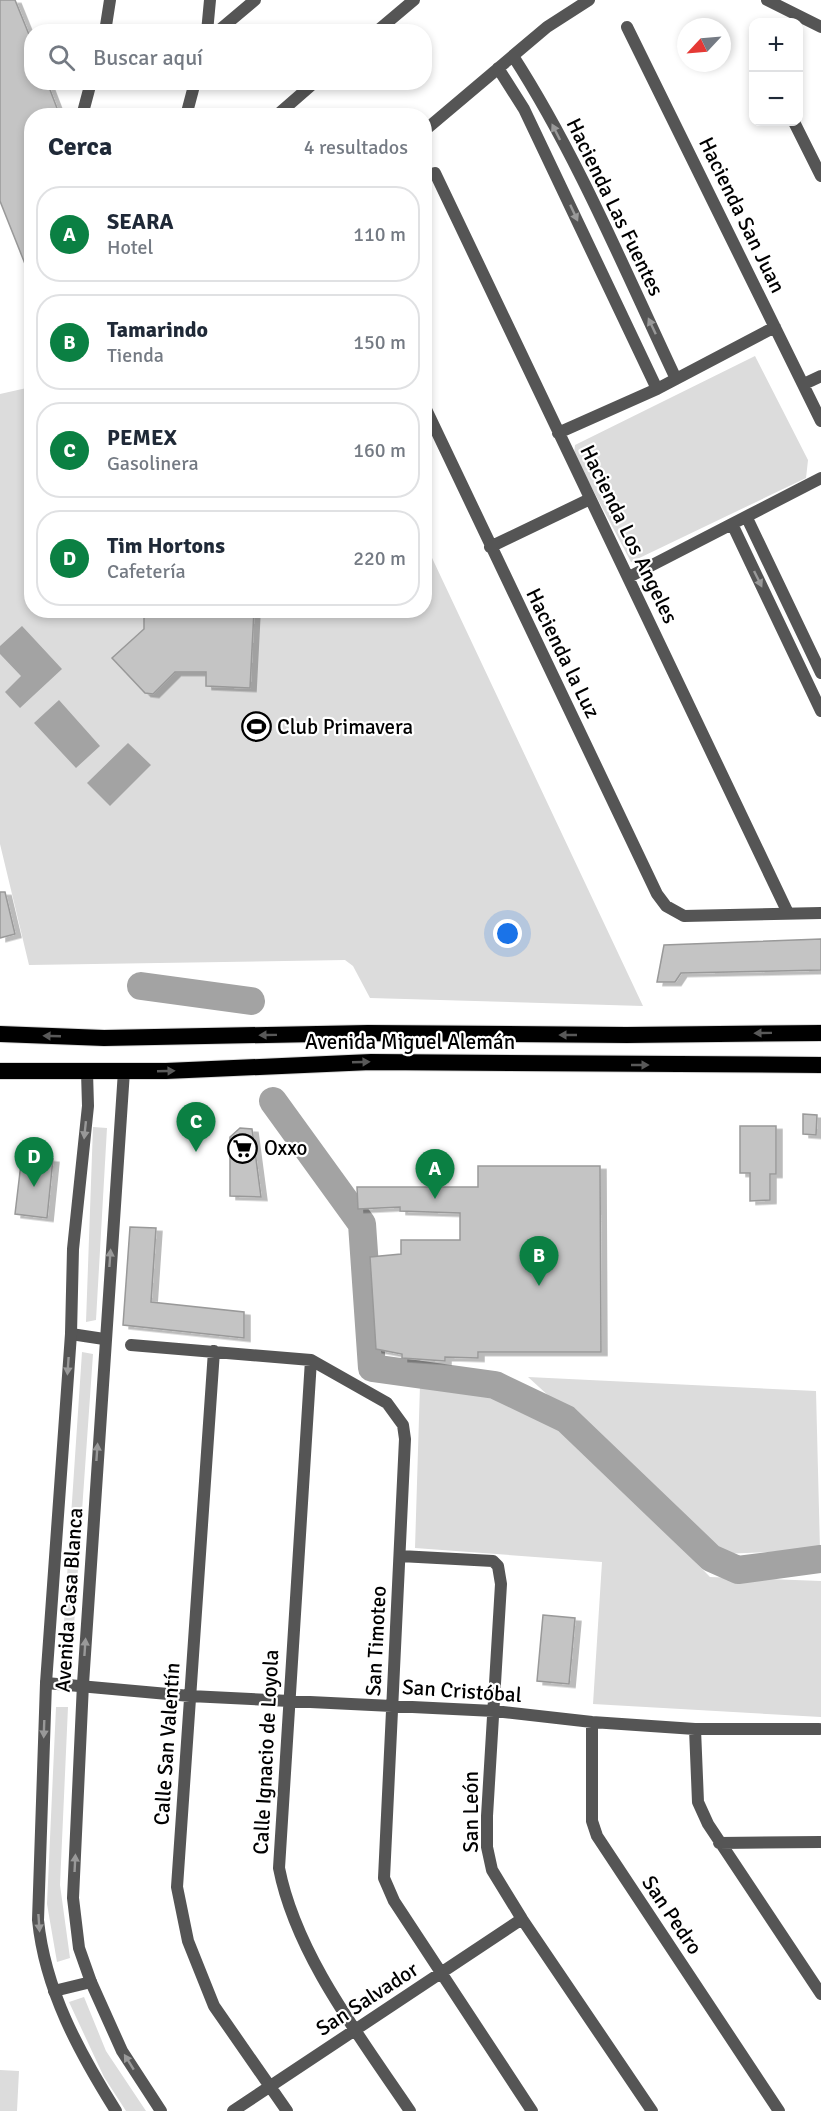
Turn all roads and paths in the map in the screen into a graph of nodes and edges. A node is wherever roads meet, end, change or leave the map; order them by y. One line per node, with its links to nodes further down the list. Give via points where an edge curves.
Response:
1 (110, 0): 7 (street)
2 (210, 0): 8 (street)
3 (255, 0): 9 (street)
4 (414, 0): 10 (street)
5 (589, 0): 13 (street, via 563,14)
6 (767, 0): 12 (street)
7 (106, 24)
8 (208, 24)
9 (226, 24)
10 (386, 24)
11 (627, 27): 27 (street, Hacienda San Juan)
12 (821, 27)
13 (513, 56): 14 (street); 25 (street, Hacienda Las Fuentes, one-way to 13, via 535,90)
14 (498, 68): 21 (street); 26 (street, Hacienda Las Fuentes, one-way to 26, via 525,109)
15 (89, 90): 18 (street)
16 (193, 90): 19 (street)
17 (306, 90): 20 (street)
18 (84, 108)
19 (188, 108)
20 (285, 108)
21 (432, 124)
22 (796, 126): 24 (street)
23 (435, 173): 34 (street, Hacienda Los Angeles)
24 (821, 176)
25 (606, 230): 26 (street); 29 (street, Hacienda Las Fuentes, one-way to 25)
26 (586, 240): 31 (street, Hacienda Las Fuentes)
27 (775, 327): 29 (street); 30 (street, Hacienda San Juan)
28 (821, 376): 30 (street)
29 (676, 379): 31 (street)
30 (804, 384): 32 (street, Hacienda San Juan)
31 (657, 389): 34 (street)
32 (821, 421)
33 (432, 422): 39 (street, Hacienda la Luz)
34 (558, 433): 36 (street, Hacienda Los Angeles)
35 (821, 478): 37 (street)
36 (590, 499): 39 (street); 40 (street, Hacienda Los Angeles)
37 (747, 518): 38 (street); 41 (street)
38 (733, 526): 40 (street); 42 (street, one-way to 42)
39 (490, 547): 43 (street, Hacienda la Luz, via 657,894 674,913 684,916)
40 (629, 577): 43 (street, Hacienda Los Angeles)
41 (821, 673)
42 (821, 711)
43 (788, 914): 44 (street)
44 (821, 914)
45 (821, 1033): 46 (highway, Avenida Miguel Alemán, one-way to 46, via 368,1033 104,1038)
46 (0, 1034)
47 (821, 1065): 49 (highway, Avenida Miguel Alemán, one-way to 47, via 371,1062)
48 (0, 1071): 50 (highway, Avenida Miguel Alemán)
49 (124, 1071): 50 (highway, Avenida Miguel Alemán); 52 (street, Avenida Casa Blanca, one-way to 49)
50 (87, 1072): 51 (street, Avenida Casa Blanca, one-way to 51, via 88,1106 73,1249)
51 (71, 1334): 52 (street); 57 (street, Avenida Casa Blanca, one-way to 57)
52 (104, 1339): 58 (street, Avenida Casa Blanca, one-way to 52)
53 (131, 1346): 54 (street, San Timoteo)
54 (213, 1351): 55 (street, San Timoteo); 59 (street, Calle San Valentín)
55 (311, 1360): 56 (street, San Timoteo, via 387,1403 403,1425); 60 (street, Calle Ignacio de Loyola)
56 (400, 1556): 61 (street, San Timoteo); 62 (street, San León, via 493,1561 498,1566 501,1584)
57 (46, 1683): 58 (street, San Cristóbal); 71 (street, Avenida Casa Blanca, one-way to 71, via 38,1898 40,1942)
58 (83, 1684): 59 (street, San Cristóbal); 70 (street, Avenida Casa Blanca, one-way to 58, via 80,1948 73,1898)
59 (190, 1696): 60 (street, San Cristóbal); 74 (street, Calle San Valentín, via 179,1898 188,1941 214,2006)
60 (288, 1700): 61 (street, San Cristóbal); 73 (street, Calle Ignacio de Loyola, via 279,1868 285,1899 301,1939)
61 (391, 1705): 62 (street, San Cristóbal); 69 (street, San Timoteo, via 384,1878 394,1901)
62 (494, 1711): 63 (street, San Cristóbal); 68 (street, San León, via 487,1848 492,1870)
63 (592, 1722): 64 (street, San Cristóbal); 82 (street, San Pedro, via 592,1821 597,1836)
64 (695, 1728): 65 (street, San Cristóbal); 67 (street, via 698,1802)
65 (819, 1729)
66 (821, 1842): 67 (street)
67 (719, 1843): 72 (street)
68 (522, 1919): 69 (street, San Salvador); 81 (street, San León)
69 (441, 1974): 73 (street, San Salvador); 80 (street, San Timoteo)
70 (92, 1982): 71 (street); 76 (street, Avenida Casa Blanca, one-way to 70, via 122,2051)
71 (54, 1991): 75 (street, Avenida Casa Blanca, via 76,2045)
72 (821, 1994)
73 (356, 2030): 74 (street, San Salvador); 79 (street, Calle Ignacio de Loyola)
74 (271, 2086): 77 (street, San Salvador); 78 (street, Calle San Valentín)
75 (116, 2111)
76 (161, 2111)
77 (233, 2111)
78 (287, 2111)
79 (410, 2111)
80 (532, 2111)
81 (652, 2111)
82 (779, 2111)

